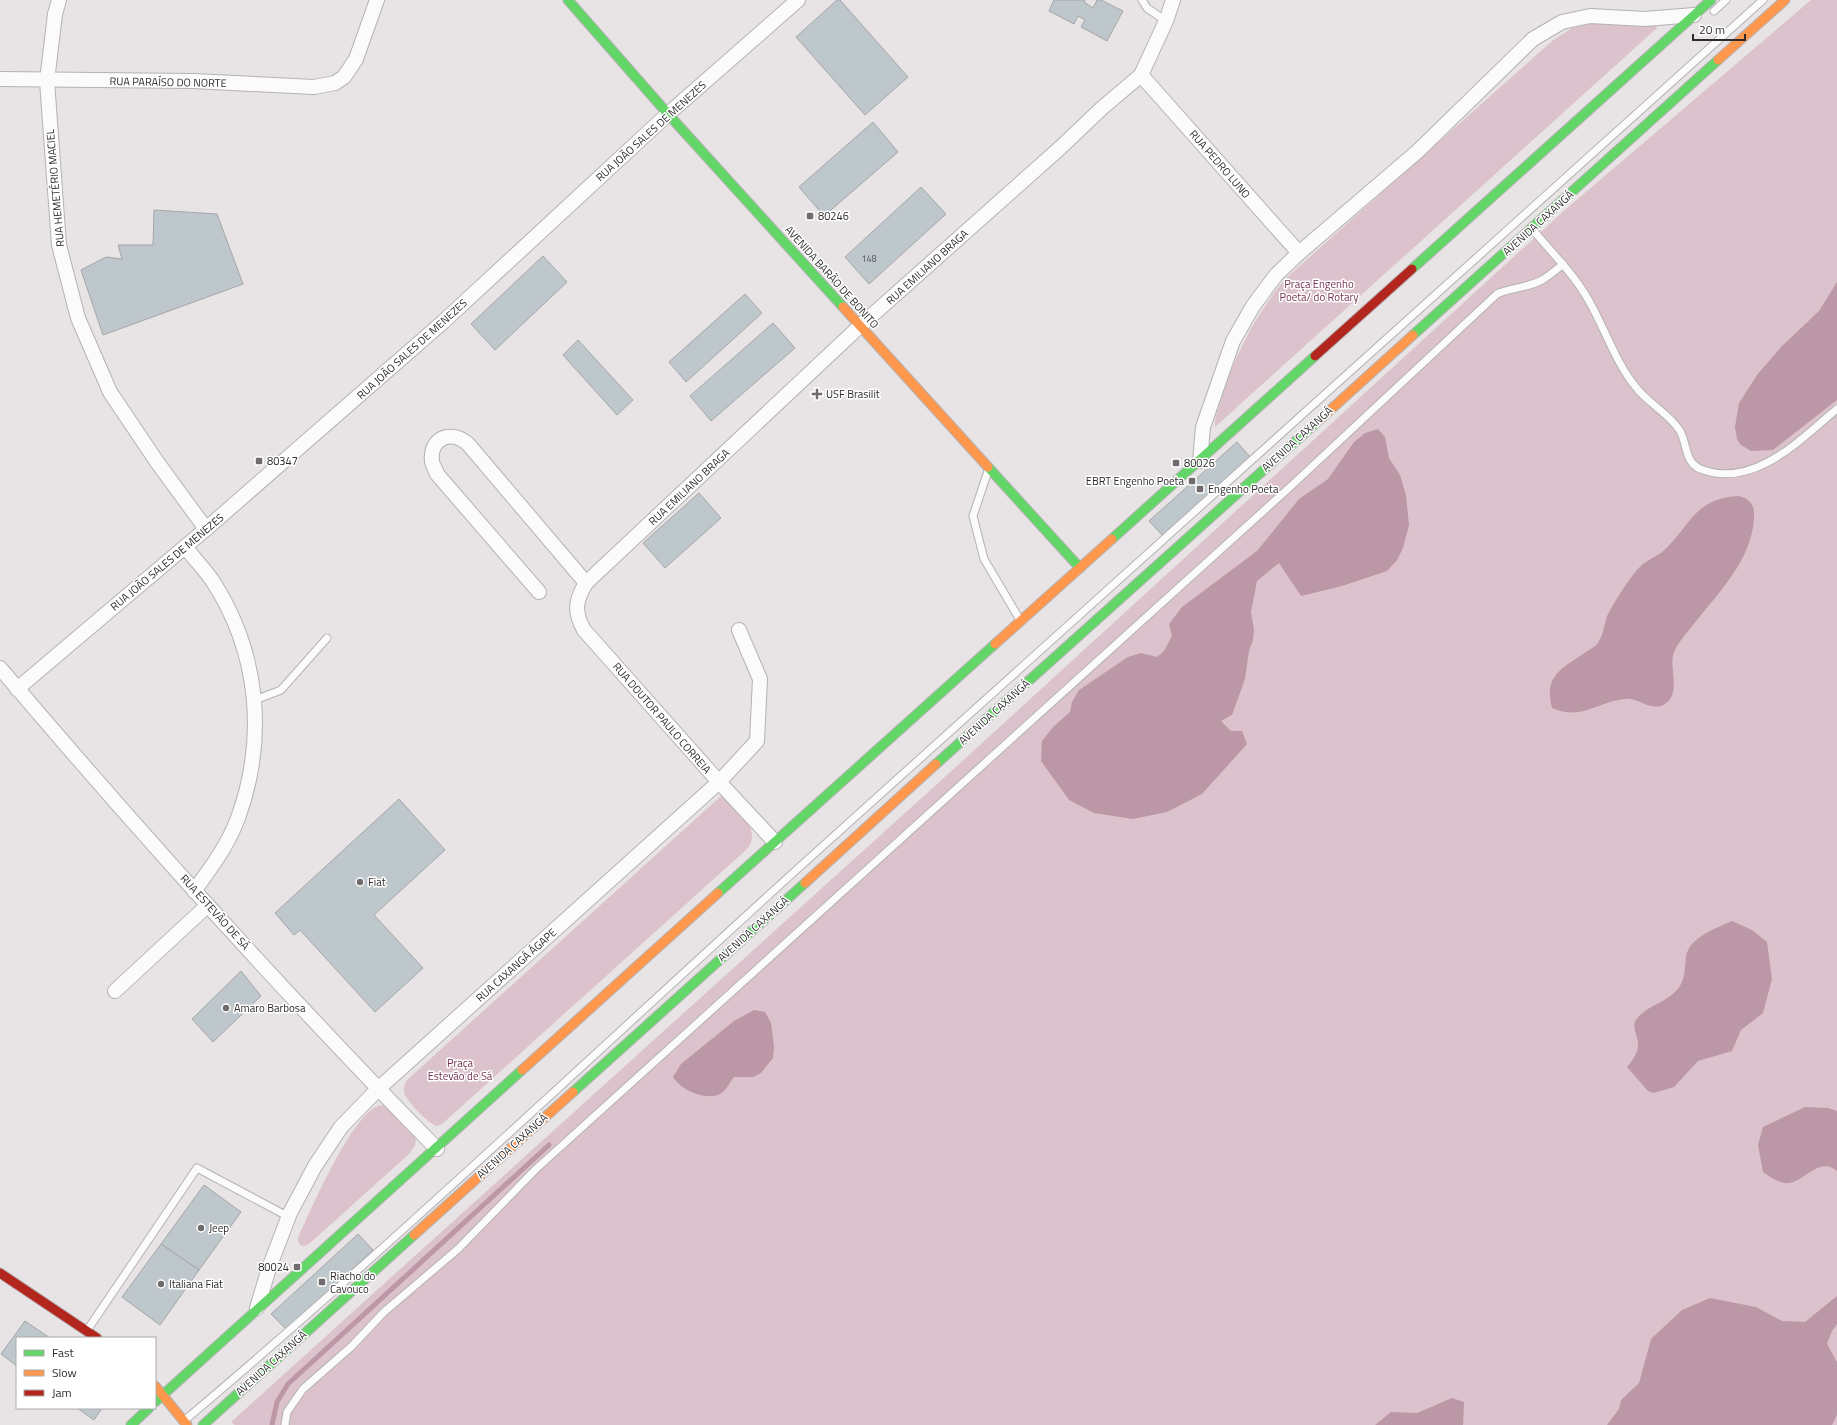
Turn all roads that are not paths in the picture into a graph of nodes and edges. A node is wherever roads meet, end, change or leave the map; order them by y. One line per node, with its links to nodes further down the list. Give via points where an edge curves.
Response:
1 (59, 0): 16 (street, RUA HEMETÉRIO MACIEL)
2 (377, 0): 16 (street, RUA PARAÍSO DO NORTE, via 356,59 344,77 335,83 314,86 194,81)
3 (568, 0): 17 (main road, AVENIDA BARÃO DE BONITO)
4 (797, 0): 17 (street, RUA JOÃO SALES DE MENEZES)
5 (1142, 0): 13 (lane, via 1148,8)
6 (1173, 0): 13 (street, RUA EMILIANO BRAGA)
7 (1711, 0): 11 (main road)
8 (1726, 0): 12 (lane)
9 (1763, 0): 52 (lane, via 957,724 409,1224)
10 (1785, 0): 18 (main road, AVENIDA CAXANGÁ)
11 (1694, 15): 19 (street, via 1645,19 1590,16 1562,22 1533,39 1418,151); 23 (main road)
12 (1708, 16)
13 (1166, 21): 14 (street, RUA EMILIANO BRAGA)
14 (1141, 75): 19 (street, RUA PEDRO LUNO); 21 (street, RUA EMILIANO BRAGA)
15 (0, 79): 16 (street, RUA PARAÍSO DO NORTE)
16 (47, 81): 25 (street, RUA HEMETÉRIO MACIEL, via 59,245 78,318 110,392)
17 (668, 114): 21 (main road, AVENIDA BARÃO DE BONITO); 25 (street, RUA JOÃO SALES DE MENEZES, via 443,322)
18 (1531, 228): 20 (lane); 54 (main road, AVENIDA CAXANGÁ)
19 (1299, 253): 23 (street, via 1276,275 1253,306 1233,341 1203,427)
20 (1563, 264): 22 (lane, via 1589,300 1634,386 1680,431 1687,455 1694,466 1714,472 1737,473 1756,468 1777,457); 55 (lane, via 1540,281 1497,294 1290,487 536,1169 458,1250 384,1312 352,1346 303,1389 287,1412)
21 (860, 326): 24 (main road, AVENIDA BARÃO DE BONITO); 28 (street, RUA EMILIANO BRAGA)
22 (1837, 409)
23 (1200, 461): 27 (main road)
24 (989, 469): 27 (main road, AVENIDA BARÃO DE BONITO); 30 (lane, via 973,516 984,559)
25 (206, 529): 26 (street, RUA JOÃO SALES DE MENEZES)
26 (185, 547): 34 (street, RUA JOÃO SALES DE MENEZES); 35 (street, via 212,580 232,616 247,655)
27 (1080, 568): 30 (main road)
28 (586, 583): 29 (street, via 468,444 452,435 443,438 433,451 432,462 437,474); 36 (street, RUA DOUTOR PAULO CORREIA, via 578,596 577,605 584,630)
29 (540, 592)
30 (1021, 621): 37 (main road)
31 (739, 630): 36 (street, RUA CAXANGÁ ÁGAPE, via 760,679 757,741)
32 (328, 638): 35 (lane, via 281,690)
33 (2, 674): 34 (street, RUA ESTEVÃO DE SÁ)
34 (17, 689): 38 (street, RUA ESTEVÃO DE SÁ)
35 (255, 700): 38 (street, via 256,738 250,779 238,819 219,857)
36 (719, 782): 37 (street, RUA DOUTOR PAULO CORREIA); 41 (street, RUA CAXANGÁ ÁGAPE)
37 (775, 842): 42 (main road)
38 (194, 891): 39 (street, RUA ESTEVÃO DE SÁ)
39 (208, 905): 40 (street); 41 (street, RUA ESTEVÃO DE SÁ)
40 (115, 991)
41 (378, 1089): 42 (street, RUA ESTEVÃO DE SÁ); 43 (street, RUA CAXANGÁ ÁGAPE, via 341,1127 315,1166)
42 (437, 1149): 45 (main road)
43 (289, 1217): 45 (street, RUA CAXANGÁ ÁGAPE, via 268,1268); 46 (lane, via 198,1168)
44 (0, 1273): 46 (main road)
45 (256, 1312): 49 (main road)
46 (86, 1331): 47 (main road)
47 (95, 1337)
48 (156, 1387): 49 (main road)
49 (162, 1395): 50 (main road); 52 (main road)
50 (156, 1401)
51 (148, 1409): 53 (main road)
52 (183, 1423)
53 (131, 1425)
54 (203, 1425)
55 (285, 1425)

